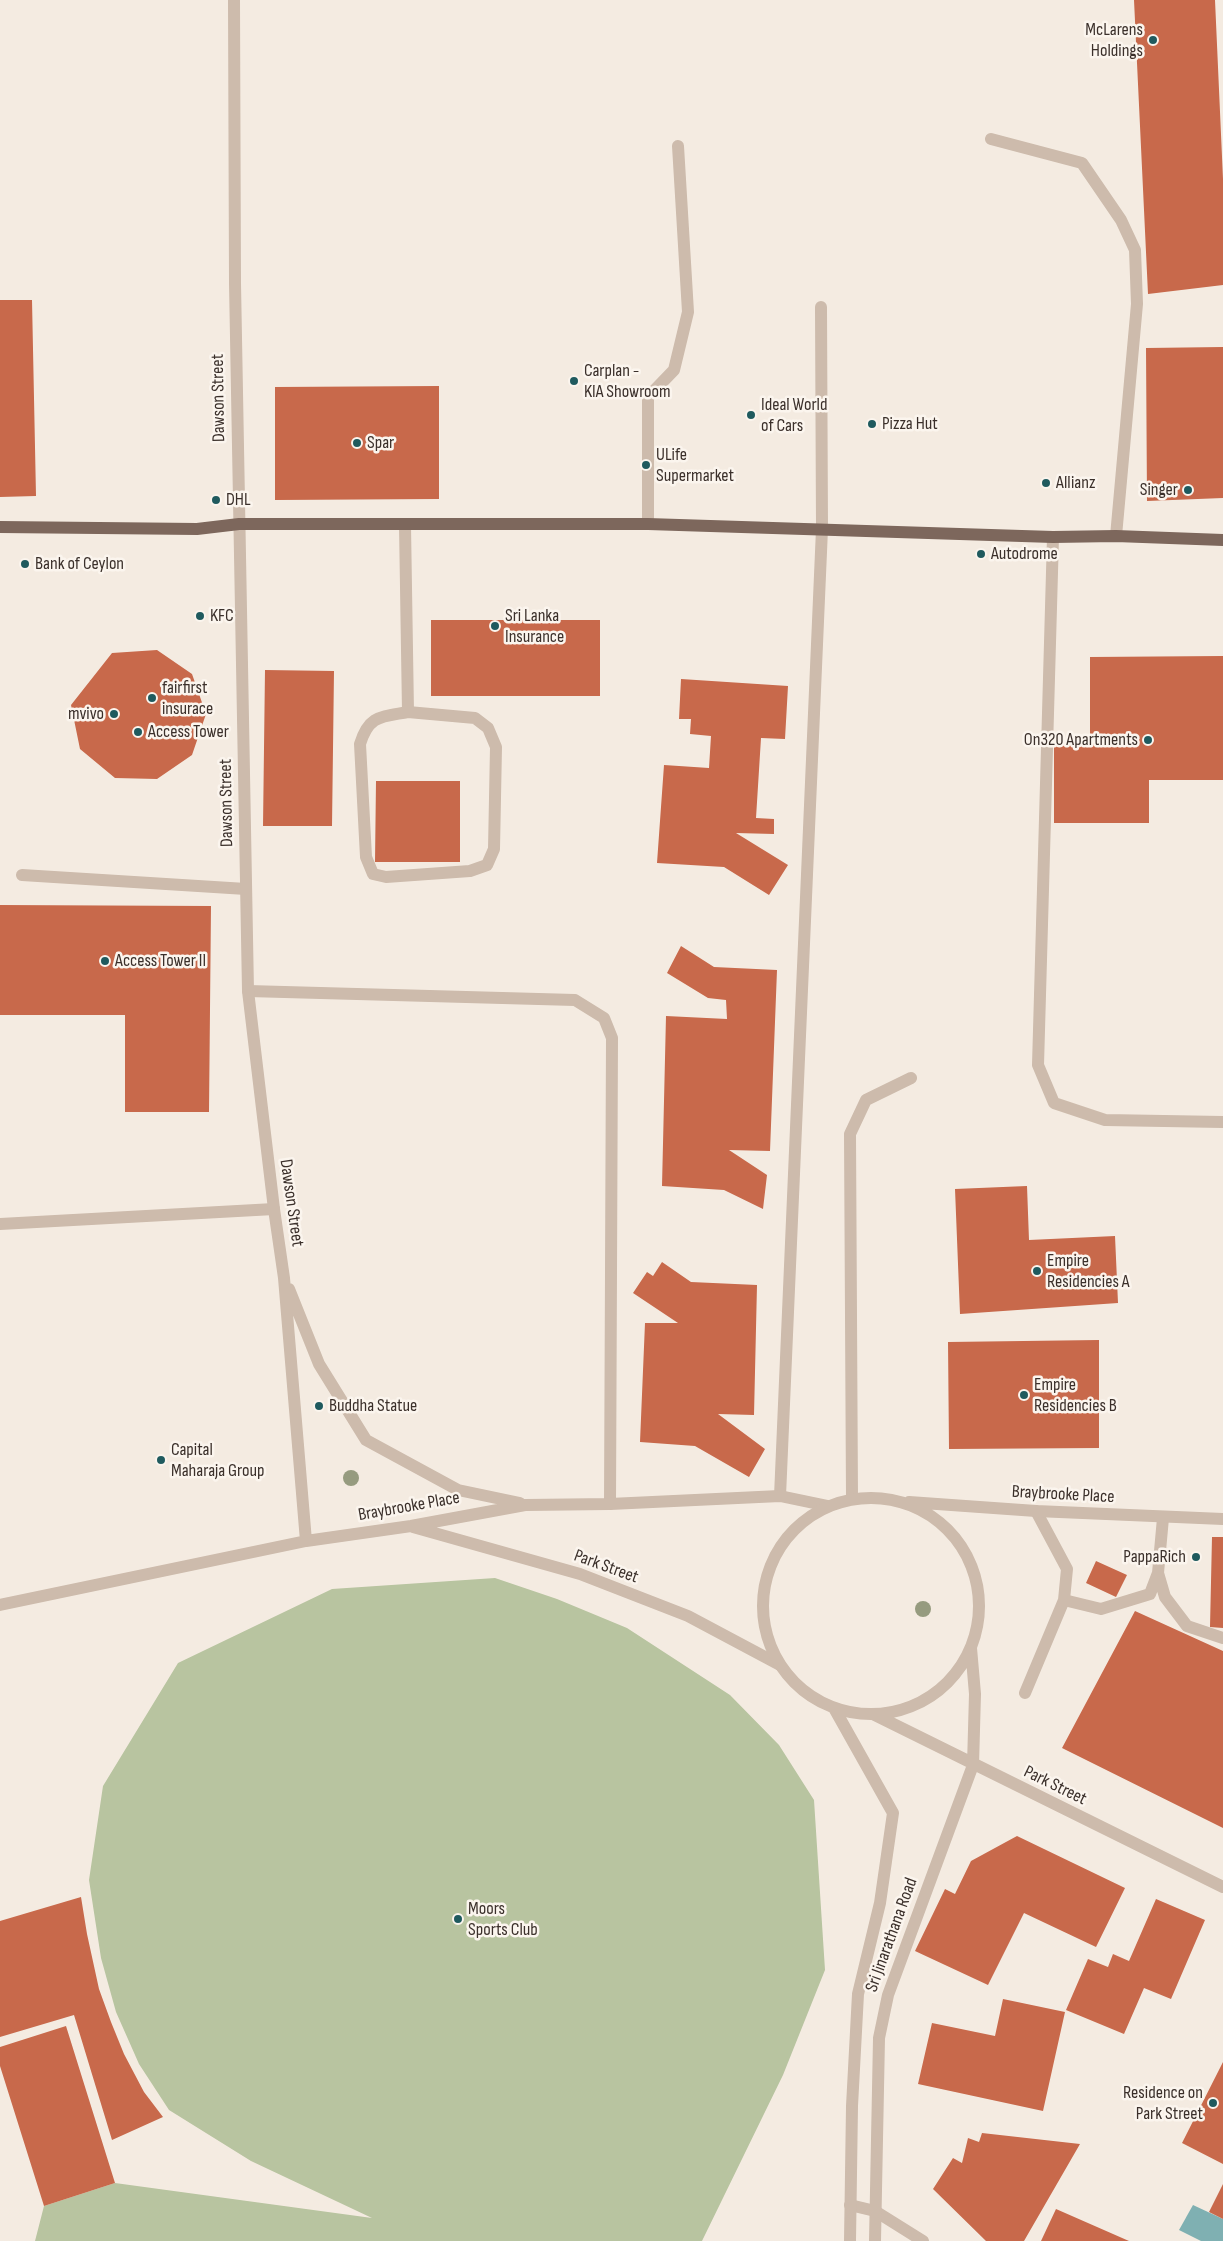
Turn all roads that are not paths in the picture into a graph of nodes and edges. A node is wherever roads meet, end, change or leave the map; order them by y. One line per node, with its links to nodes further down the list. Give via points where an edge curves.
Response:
1 (234, 0): 5 (street, Dawson Street)
2 (991, 139): 10 (street, via 1082,163 1122,220 1135,250 1137,304)
3 (678, 146): 6 (street, via 688,312 674,370 648,397)
4 (822, 308): 9 (street)
5 (239, 524): 7 (main road); 8 (main road, via 197,530); 15 (street, Dawson Street)
6 (648, 524): 7 (main road); 9 (main road)
7 (405, 525): 13 (street)
8 (0, 527)
9 (822, 529): 11 (main road); 22 (street)
10 (1116, 536): 11 (main road); 12 (main road)
11 (1053, 537): 18 (street, via 1038,1065 1054,1103 1104,1120)
12 (1223, 540)
13 (408, 712): 13 (street, via 475,718 488,728 496,747 494,849 487,866 461,872 386,877 373,874 366,857 360,744 364,730 375,718)
14 (22, 875): 15 (street)
15 (246, 889): 16 (street, Dawson Street)
16 (248, 991): 19 (street, Dawson Street); 25 (street, via 576,1000 604,1018 612,1038)
17 (911, 1078): 23 (street, via 866,1100 850,1134)
18 (1223, 1122)
19 (274, 1209): 20 (street); 21 (street, Dawson Street)
20 (0, 1224)
21 (284, 1278): 26 (street, via 319,1364 366,1440 458,1490); 32 (street, Dawson Street)
22 (780, 1496): 25 (street, Braybrooke Place); 27 (street, Braybrooke Place)
23 (852, 1499): 24 (street, via 877,1497); 27 (street)
24 (901, 1501): 28 (street, Braybrooke Place); 37 (street, via 934,1517 960,1543 976,1576 980,1612)
25 (610, 1504): 26 (street, Braybrooke Place)
26 (525, 1505): 31 (street, Braybrooke Place)
27 (828, 1506): 38 (street, via 797,1527 774,1557 763,1593 765,1631)
28 (1036, 1511): 29 (street, Braybrooke Place); 34 (street, via 1067,1569)
29 (1163, 1518): 30 (street, Braybrooke Place); 33 (street)
30 (1223, 1519)
31 (411, 1526): 32 (street, Braybrooke Place); 38 (street, Park Street, via 580,1574 688,1616)
32 (306, 1542): 35 (street, Braybrooke Place)
33 (1158, 1573): 34 (street, via 1150,1594 1101,1610); 36 (street, via 1165,1597 1187,1626)
34 (1064, 1600): 39 (street)
35 (0, 1605)
36 (1223, 1638)
37 (972, 1648): 41 (street, via 955,1674 932,1695 904,1709); 42 (street, Sri Jinarathana Road, via 975,1694)
38 (780, 1665): 40 (street, via 804,1691)
39 (1025, 1693)
40 (834, 1708): 41 (street); 44 (street, Sri Jinarathana Road, via 893,1813 880,1903 858,1994)
41 (873, 1714): 42 (street, Park Street)
42 (973, 1765): 43 (street, Park Street); 45 (street, Sri Jinarathana Road, via 886,2003 879,2038)
43 (1223, 1887)
44 (850, 2205): 45 (street); 46 (street, Sri Jinarathana Road)
45 (874, 2211): 47 (street, Sri Jinarathana Road); 48 (street)
46 (850, 2241)
47 (875, 2241)
48 (923, 2241)

